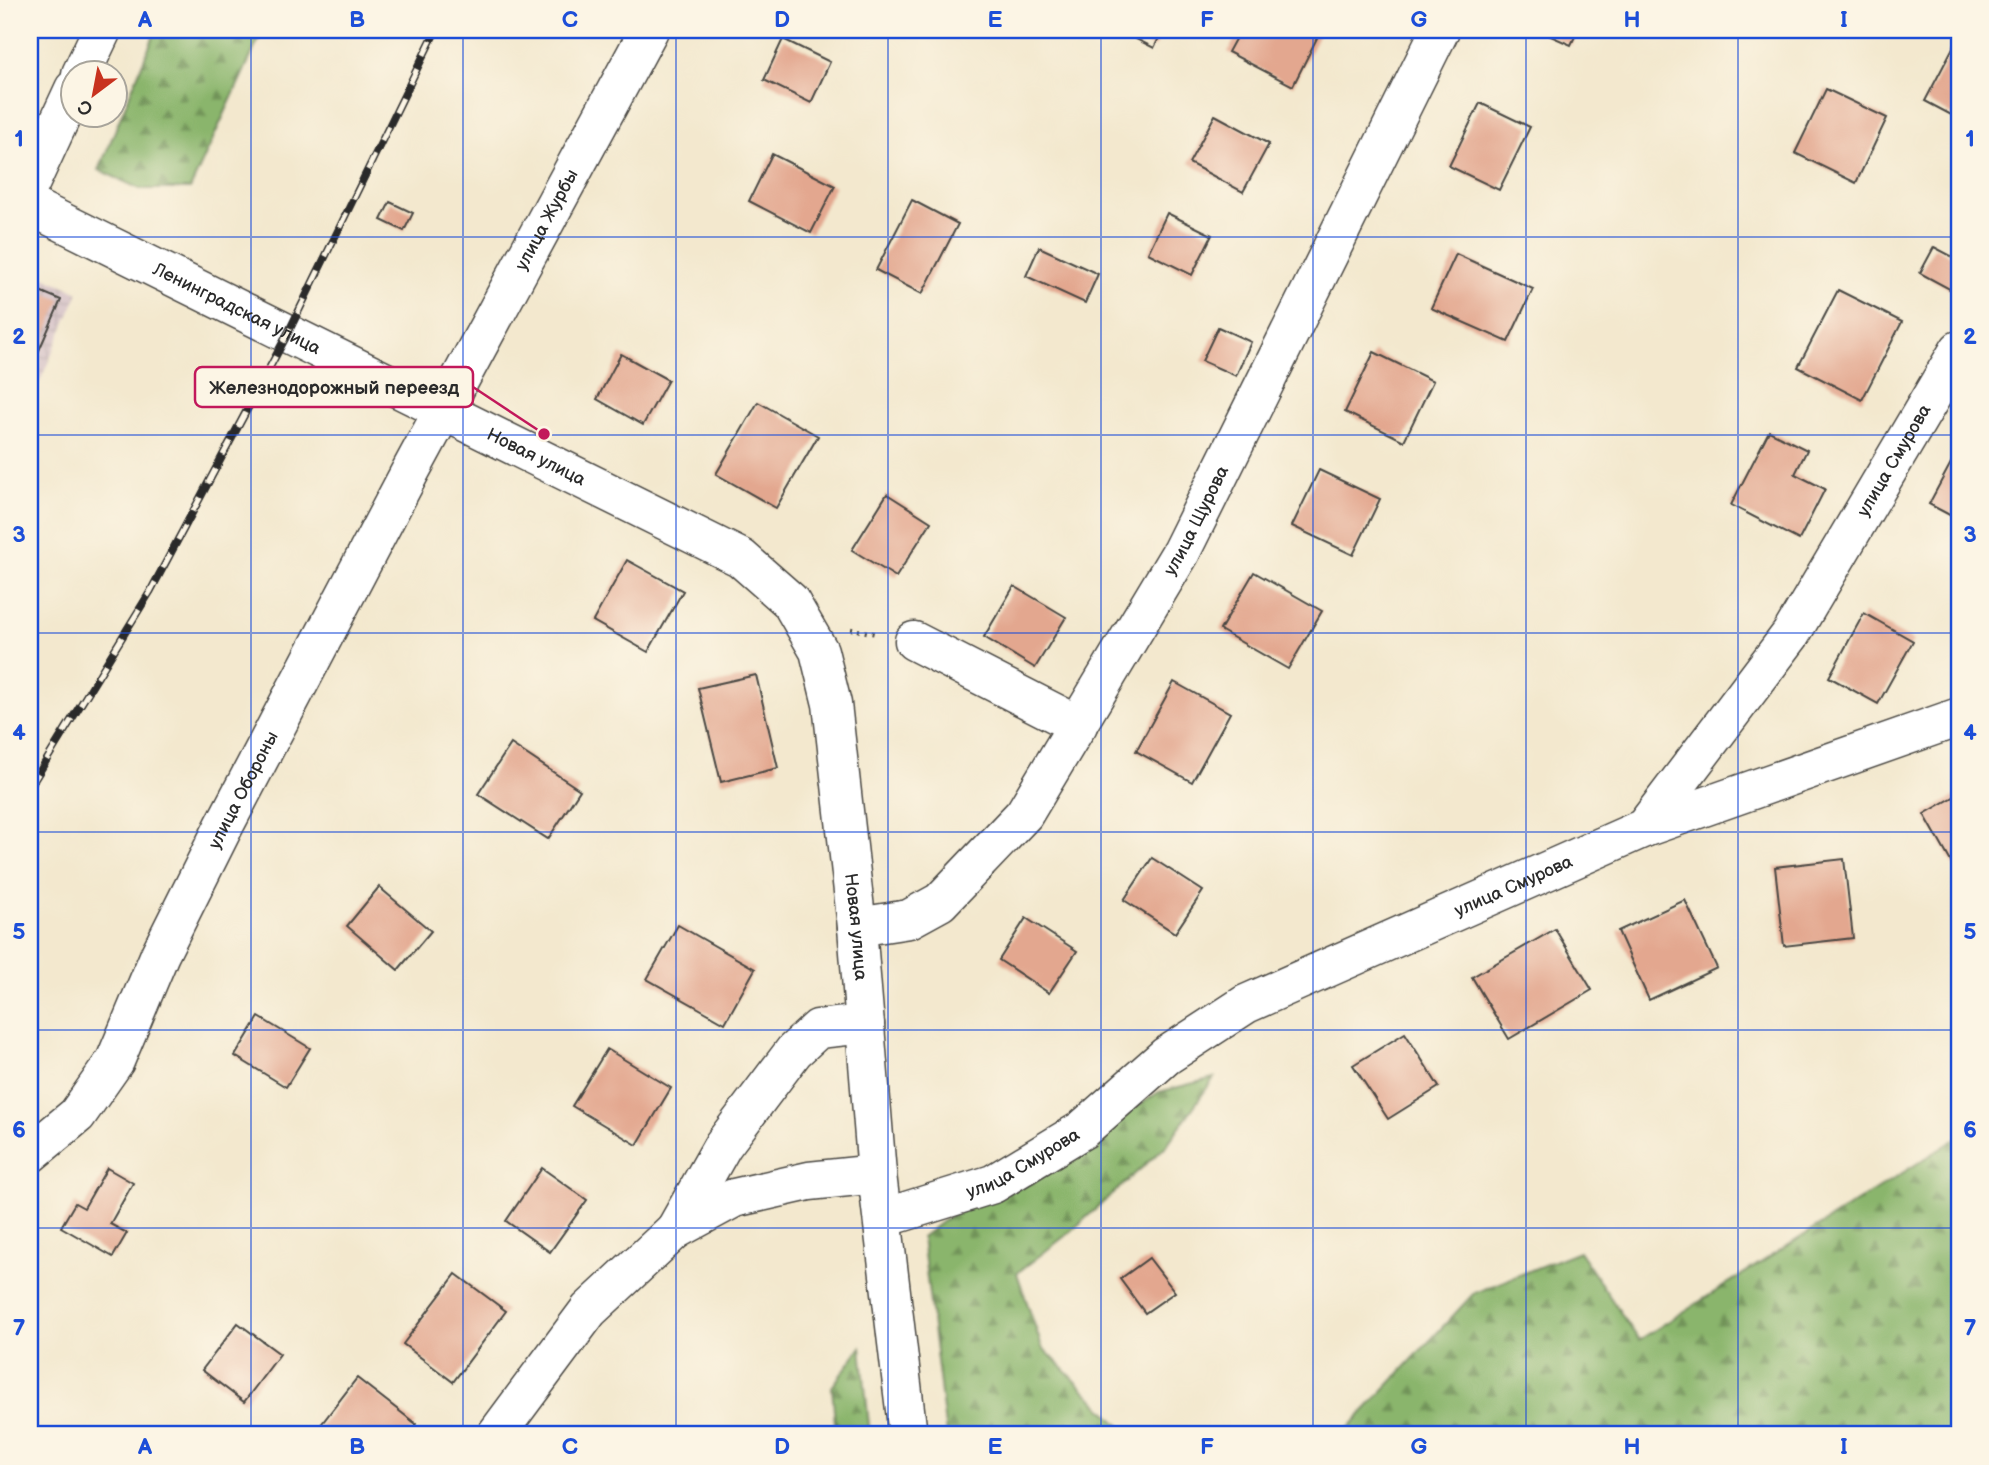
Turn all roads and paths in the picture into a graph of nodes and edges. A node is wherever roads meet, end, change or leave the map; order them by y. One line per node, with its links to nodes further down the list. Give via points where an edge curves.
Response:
1 (102, 30): 4 (street)
2 (649, 30): 9 (street, улица Журбы)
3 (1440, 30): 12 (street, улица Щурова, via 1181,552)
4 (88, 60)
5 (60, 119): 6 (street)
6 (30, 184)
7 (30, 206): 9 (street, Ленинградская улица)
8 (1959, 350): 13 (street, улица Смурова, via 1791,634)
9 (444, 412): 14 (street, Новая улица, via 741,558 790,601 818,651 832,704); 16 (street, улица Обороны, via 218,838 160,954 115,1060 77,1115)
10 (914, 641): 12 (street)
11 (1959, 717): 13 (street)
12 (1078, 726): 14 (street, улица Щурова, via 1024,814 940,902 909,919)
13 (1644, 828): 18 (street, улица Смурова, via 1246,1004 1166,1056 1082,1129 993,1184)
14 (857, 927): 15 (street, Новая улица)
15 (865, 1024): 17 (street, Новая улица); 19 (street, via 818,1029 794,1051 723,1145)
16 (30, 1154)
17 (877, 1174): 18 (street); 19 (street, via 808,1181 734,1198)
18 (884, 1218): 21 (street)
19 (675, 1230): 20 (street, via 589,1310)
20 (496, 1435)
21 (908, 1435)

